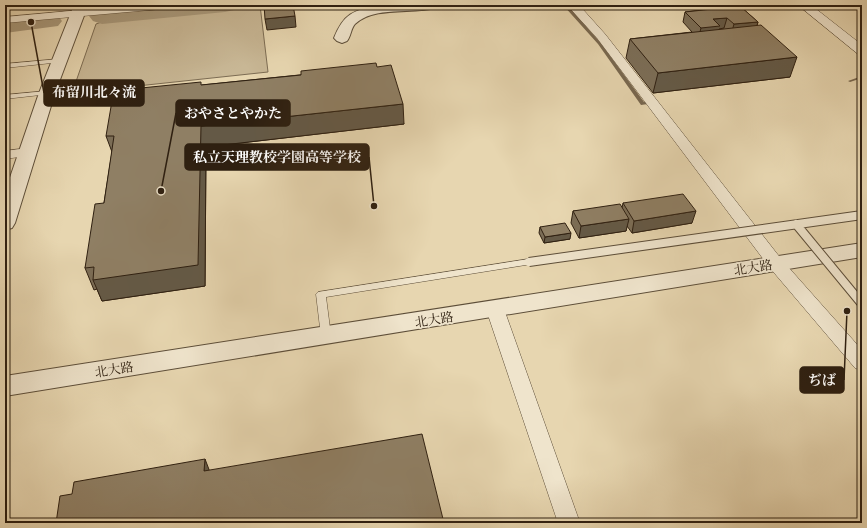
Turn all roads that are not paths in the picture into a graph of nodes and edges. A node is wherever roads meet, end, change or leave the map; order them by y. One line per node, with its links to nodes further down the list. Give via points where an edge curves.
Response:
1 (172, 5): 5 (street)
2 (430, 5): 7 (street, via 363,13 349,22)
3 (573, 5): 20 (street, via 601,36)
4 (804, 5): 8 (street)
5 (77, 15): 6 (street); 9 (street)
6 (5, 20)
7 (342, 38)
8 (862, 51)
9 (59, 61): 10 (lane); 11 (street)
10 (5, 66)
11 (47, 93): 12 (lane); 13 (street)
12 (5, 97)
13 (28, 152): 14 (street); 15 (street)
14 (5, 155)
15 (8, 206): 17 (street)
16 (862, 215): 18 (lane, bridge)
17 (5, 223)
18 (796, 224): 21 (lane, bridge); 23 (lane, bridge, via 321,294)
19 (862, 250): 20 (street, 北大路)
20 (776, 264): 22 (street, 北大路); 24 (street)
21 (862, 304)
22 (495, 309): 23 (street, 北大路); 26 (street)
23 (326, 336): 25 (street, 北大路)
24 (862, 363)
25 (5, 386)
26 (569, 523)

